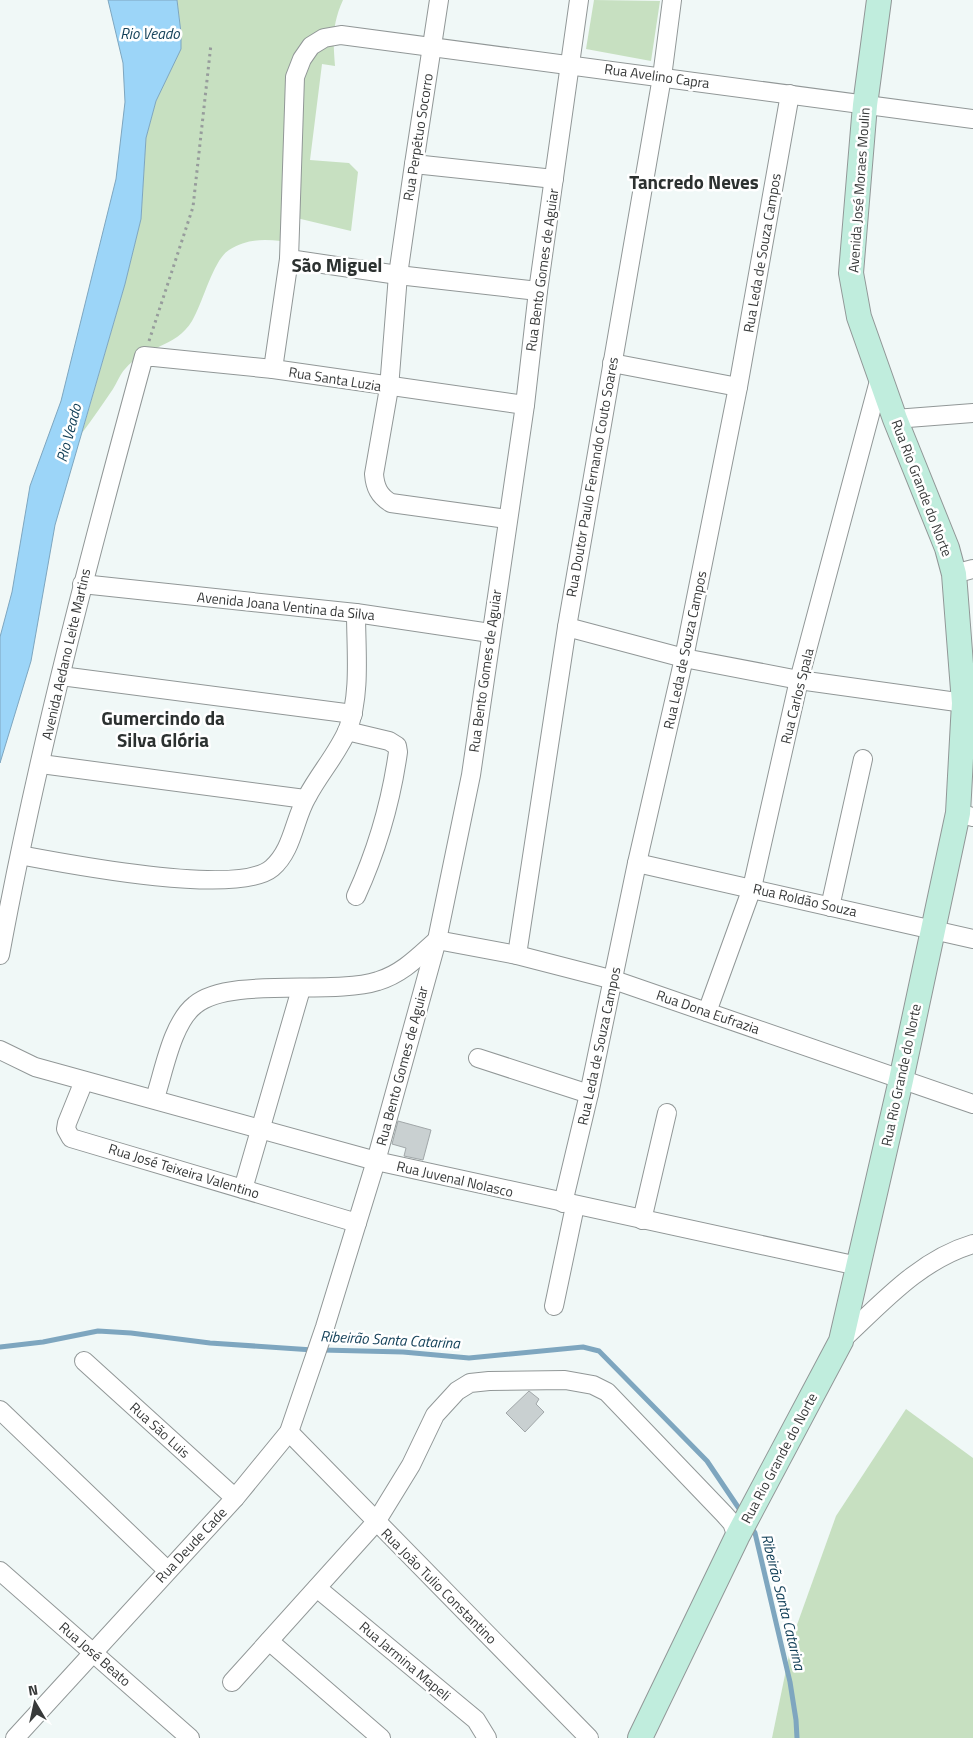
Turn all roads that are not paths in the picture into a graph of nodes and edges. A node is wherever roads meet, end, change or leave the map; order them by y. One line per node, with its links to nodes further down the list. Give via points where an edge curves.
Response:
1 (439, 0): 5 (street, Rua Perpétuo Socorro)
2 (578, 0): 6 (street, Rua Bento Gomes de Aguiar)
3 (672, 0): 7 (street, Rua Doutor Paulo Fernando Couto Soares)
4 (879, 0): 9 (main road, Avenida José Moraes Moulin)
5 (432, 46): 6 (street, Rua Avelino Capra); 11 (street, Rua Perpétuo Socorro); 13 (street, Rua Avelino Capra, via 341,35 324,38 311,46 302,59 295,77)
6 (570, 64): 7 (street, Rua Avelino Capra); 12 (street, Rua Bento Gomes de Aguiar)
7 (662, 77): 8 (street, Rua Avelino Capra); 17 (street, Rua Doutor Paulo Fernando Couto Soares)
8 (790, 94): 9 (street, Rua Avelino Capra); 20 (street, Rua Leda de Souza Campos)
9 (865, 106): 10 (street, Rua Avelino Capra); 19 (main road, Avenida José Moraes Moulin, via 851,273 859,318)
10 (973, 119)
11 (414, 164): 12 (street); 14 (street, Rua Perpétuo Socorro)
12 (554, 179): 15 (street, Rua Bento Gomes de Aguiar)
13 (290, 259): 14 (street); 18 (street)
14 (398, 275): 15 (street); 21 (street, Rua Perpétuo Socorro)
15 (538, 291): 22 (street, Rua Bento Gomes de Aguiar)
16 (144, 356): 18 (street, Rua Santa Luzia); 27 (street, Avenida Aedano Leite Martins)
17 (612, 363): 20 (street); 29 (street, Rua Doutor Paulo Fernando Couto Soares)
18 (273, 369): 21 (street, Rua Santa Luzia)
19 (880, 377): 24 (main road, Rua Rio Grande do Norte); 33 (street, Rua Carlos Spala)
20 (738, 387): 31 (street, Rua Leda de Souza Campos)
21 (389, 388): 22 (street, Rua Santa Luzia); 25 (street, Rua Perpétuo Socorro, via 374,474 375,486 384,499 391,503)
22 (525, 405): 25 (street, Rua Bento Gomes de Aguiar)
23 (973, 413): 24 (street)
24 (896, 419): 26 (main road, Rua Rio Grande do Norte, via 947,548)
25 (507, 518): 30 (street, Rua Bento Gomes de Aguiar)
26 (963, 572): 34 (main road, Rua Rio Grande do Norte)
27 (82, 584): 28 (street, Avenida Joana Ventina da Silva); 32 (street, Avenida Aedano Leite Martins)
28 (356, 613): 30 (street, Avenida Joana Ventina da Silva); 35 (street)
29 (567, 627): 31 (street); 50 (street, Rua Doutor Paulo Fernando Couto Soares)
30 (490, 633): 48 (street, Rua Bento Gomes de Aguiar, via 471,775)
31 (684, 658): 33 (street); 42 (street, Rua Leda de Souza Campos)
32 (61, 676): 35 (street); 38 (street, Avenida Aedano Leite Martins)
33 (799, 680): 34 (street); 43 (street, Rua Carlos Spala)
34 (969, 702): 40 (main road, Rua Rio Grande do Norte)
35 (353, 714): 36 (street)
36 (347, 731): 39 (street); 44 (street, via 394,743 398,752 382,830)
37 (862, 758): 45 (street)
38 (41, 764): 39 (street); 41 (street, Avenida Aedano Leite Martins)
39 (305, 799): 41 (street, via 283,854 274,867 261,876 246,879 232,881 106,871)
40 (966, 815): 46 (main road, Rua Rio Grande do Norte)
41 (20, 855): 49 (street, Avenida Aedano Leite Martins)
42 (637, 863): 43 (street, Rua Roldão Souza); 51 (street, Rua Leda de Souza Campos)
43 (752, 888): 45 (street, Rua Roldão Souza); 53 (street, Rua Carlos Spala)
44 (356, 896)
45 (830, 907): 46 (street, Rua Roldão Souza)
46 (932, 930): 47 (street, Rua Roldão Souza); 56 (main road, Rua Rio Grande do Norte)
47 (973, 938)
48 (437, 940): 50 (street, Rua Dona Eufrazia); 52 (street, via 402,971 378,982); 63 (street, Rua Bento Gomes de Aguiar)
49 (0, 955)
50 (517, 955): 51 (street, Rua Dona Eufrazia)
51 (614, 980): 53 (street, Rua Dona Eufrazia); 58 (street, Rua Leda de Souza Campos)
52 (300, 989): 59 (street, via 217,994 195,1005 180,1023); 62 (street)
53 (708, 1012): 56 (street, Rua Dona Eufrazia)
54 (0, 1050): 57 (street, Rua Juvenal Nolasco, via 35,1067)
55 (478, 1058): 58 (street)
56 (901, 1080): 60 (street, Rua Dona Eufrazia); 69 (main road, Rua Rio Grande do Norte)
57 (84, 1081): 59 (street, Rua Juvenal Nolasco); 64 (street, Rua José Teixeira Valentino, via 67,1123 66,1129 71,1138)
58 (589, 1094): 65 (street, Rua Leda de Souza Campos)
59 (155, 1098): 62 (street, Rua Juvenal Nolasco)
60 (973, 1104)
61 (667, 1113): 66 (street)
62 (261, 1128): 63 (street, Rua Juvenal Nolasco); 64 (street)
63 (376, 1161): 65 (street, Rua Juvenal Nolasco); 67 (street, Rua Bento Gomes de Aguiar)
64 (243, 1189): 67 (street, Rua José Teixeira Valentino)
65 (569, 1205): 66 (street, Rua Juvenal Nolasco); 70 (street, Rua Leda de Souza Campos)
66 (642, 1220): 69 (street, Rua Juvenal Nolasco)
67 (357, 1223): 71 (street, Rua Bento Gomes de Aguiar)
68 (973, 1244): 72 (street, via 940,1257 913,1275)
69 (858, 1266): 72 (main road, Rua Rio Grande do Norte)
70 (554, 1306)
71 (326, 1328): 75 (street, Rua Deude Cade)
72 (841, 1341): 78 (main road, Rua Rio Grande do Norte)
73 (84, 1361): 76 (street, Rua São Luis)
74 (0, 1410): 79 (street)
75 (289, 1432): 76 (street, Rua Deude Cade); 77 (street, Rua João Tulio Constantino)
76 (235, 1498): 79 (street, Rua Deude Cade)
77 (376, 1522): 78 (street, via 411,1465 435,1415 458,1391 470,1383 488,1380 571,1380 607,1392 724,1514 732,1523); 81 (street); 89 (street, Rua João Tulio Constantino)
78 (737, 1537): 90 (main road, Rua Rio Grande do Norte)
79 (167, 1570): 83 (street, Rua Deude Cade)
80 (0, 1571): 83 (street, Rua José Beato)
81 (317, 1588): 82 (street); 88 (street, Rua Jarmina Mapeli, via 476,1720)
82 (269, 1641): 84 (street); 87 (street)
83 (94, 1653): 85 (street, Rua Deude Cade); 86 (street, Rua José Beato)
84 (232, 1682)
85 (15, 1738)
86 (190, 1738)
87 (381, 1738)
88 (487, 1738)
89 (590, 1738)
90 (640, 1738)

